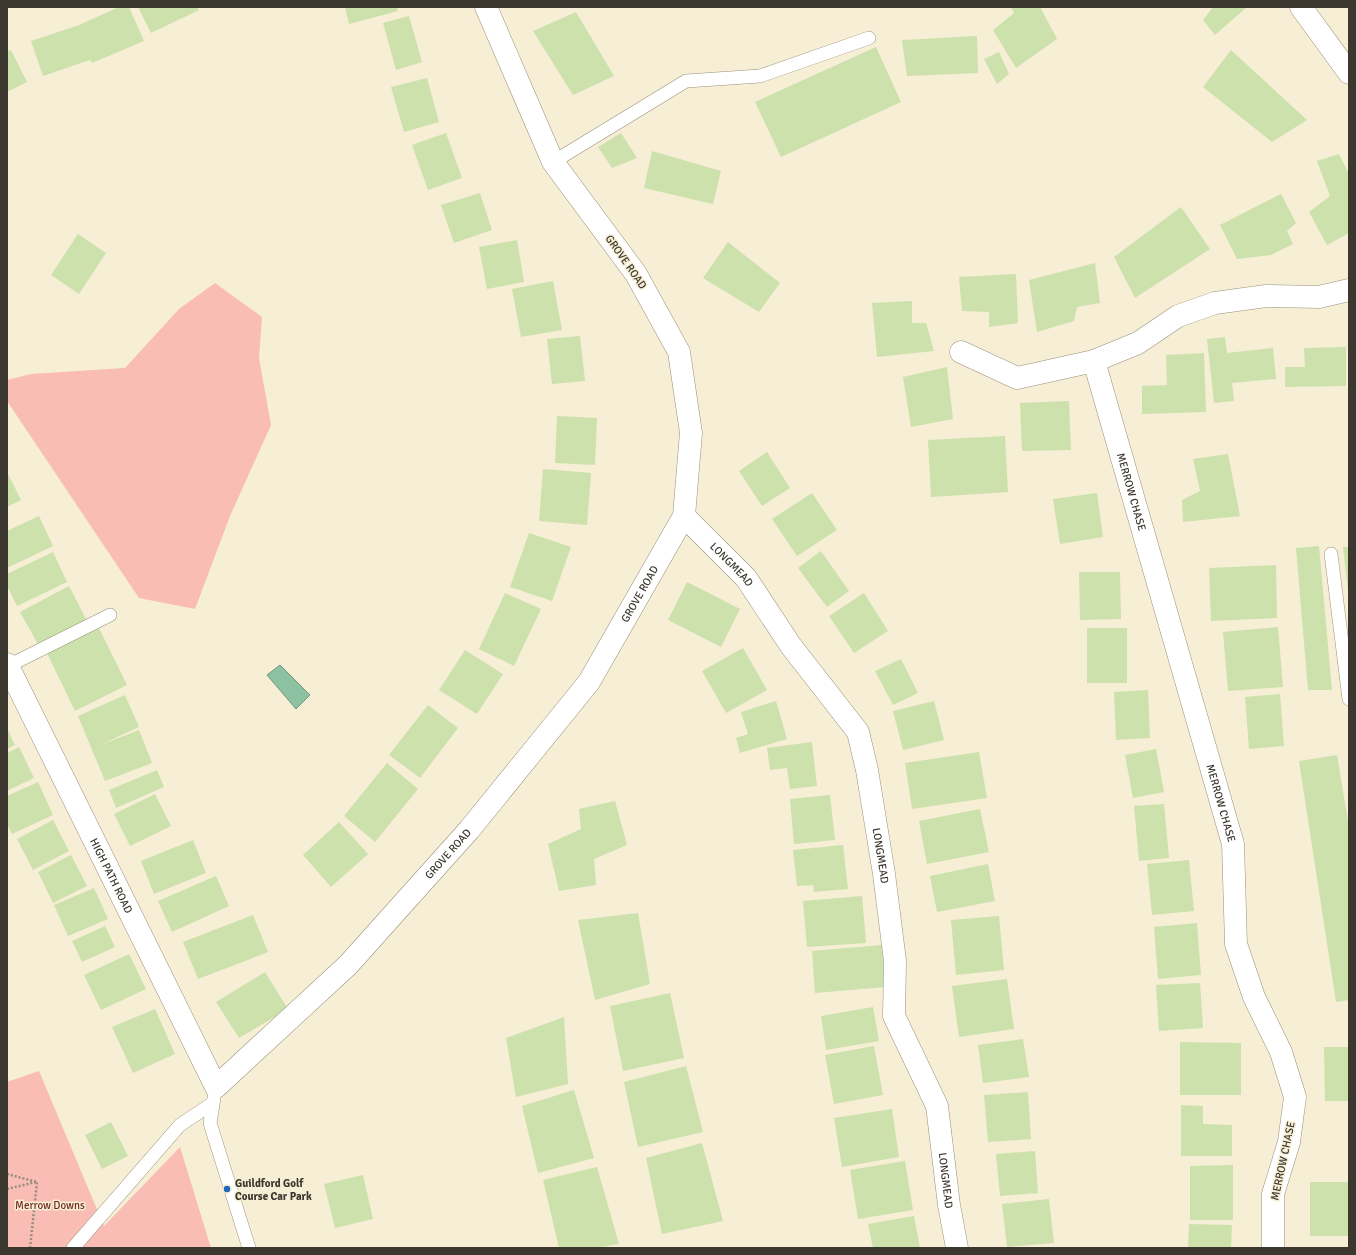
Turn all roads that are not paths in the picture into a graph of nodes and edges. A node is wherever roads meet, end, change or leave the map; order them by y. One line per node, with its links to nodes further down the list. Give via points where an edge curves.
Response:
1 (486, 7): 5 (street, GROVE ROAD)
2 (1301, 7): 4 (street)
3 (869, 38): 5 (lane, via 760,76 686,81)
4 (1349, 73)
5 (553, 162): 9 (street, GROVE ROAD, via 636,274 679,352 691,432)
6 (1349, 290): 8 (street, via 1319,297 1266,296 1215,303 1178,316 1138,343)
7 (961, 352): 8 (street, via 1016,378)
8 (1094, 361): 18 (street, MERROW CHASE, via 1233,844 1236,944 1254,997 1281,1052 1295,1097 1289,1142 1273,1194)
9 (684, 516): 14 (street, GROVE ROAD, via 589,682 469,830 348,965); 17 (street, LONGMEAD, via 746,578 791,646 858,732 867,770 884,874 895,961 894,1016 937,1106)
10 (1331, 554): 13 (lane)
11 (110, 615): 12 (lane)
12 (7, 665): 14 (street, HIGH PATH ROAD)
13 (1349, 700)
14 (215, 1095): 15 (lane, via 180,1125); 16 (lane, via 210,1123)
15 (73, 1248)
16 (249, 1248)
17 (957, 1248)
18 (1273, 1248)

